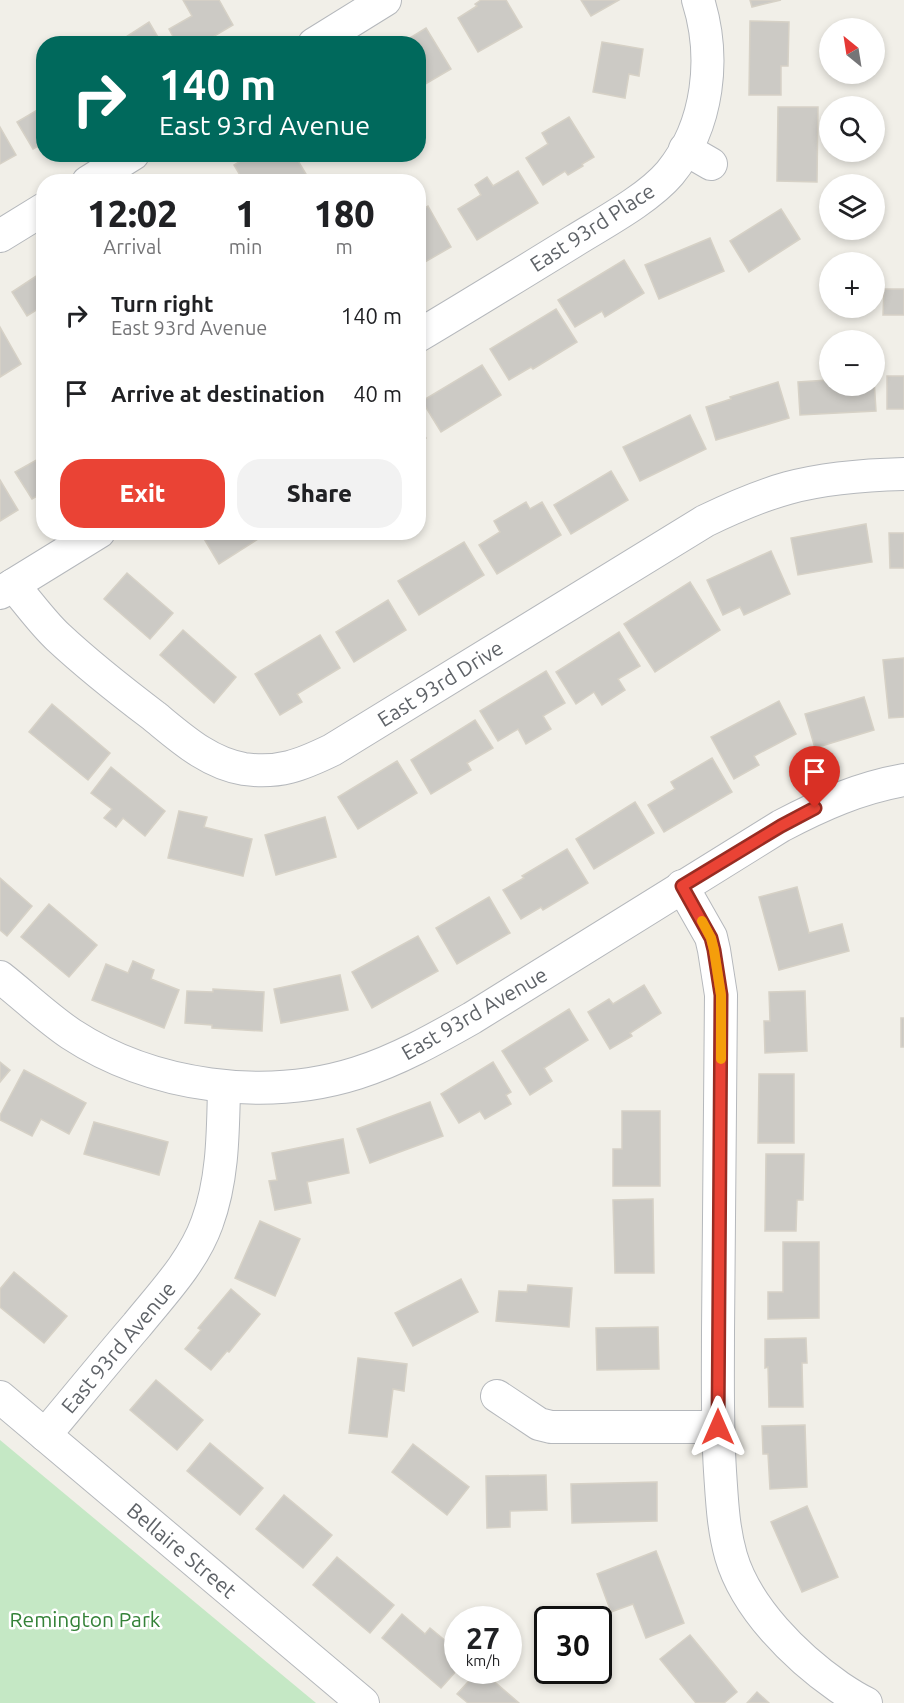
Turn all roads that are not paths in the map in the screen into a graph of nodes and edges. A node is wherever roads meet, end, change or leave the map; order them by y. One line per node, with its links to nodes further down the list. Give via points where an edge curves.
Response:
1 (385, 0): 3 (street)
2 (698, 0): 8 (street, East 93rd Place, via 708,56 697,123 698,157 671,172 656,188 609,219)
3 (327, 36)
4 (120, 162): 5 (street)
5 (101, 174)
6 (36, 214): 7 (street)
7 (0, 236)
8 (426, 331)
9 (904, 474): 11 (street, East 93rd Drive, via 788,488 705,521 332,750 284,769 244,769 222,764 196,750 102,675)
10 (86, 540): 11 (street)
11 (7, 589)
12 (904, 780): 13 (street, East 93rd Avenue, via 815,808)
13 (682, 886): 15 (street, East 93rd Avenue, via 472,1018 393,1060 333,1080 280,1088); 18 (street, via 711,938 721,995)
14 (0, 976): 15 (street, via 89,1044 164,1075)
15 (224, 1087): 19 (street, East 93rd Avenue, via 219,1180 207,1224 195,1248 172,1282)
16 (497, 1396): 18 (street, via 539,1424 551,1427)
17 (0, 1397): 19 (street, Bellaire Street)
18 (718, 1427): 21 (street, via 723,1521 731,1558 743,1585 773,1628 802,1659)
19 (45, 1435): 20 (street, Bellaire Street)
20 (363, 1703)
21 (866, 1703)

